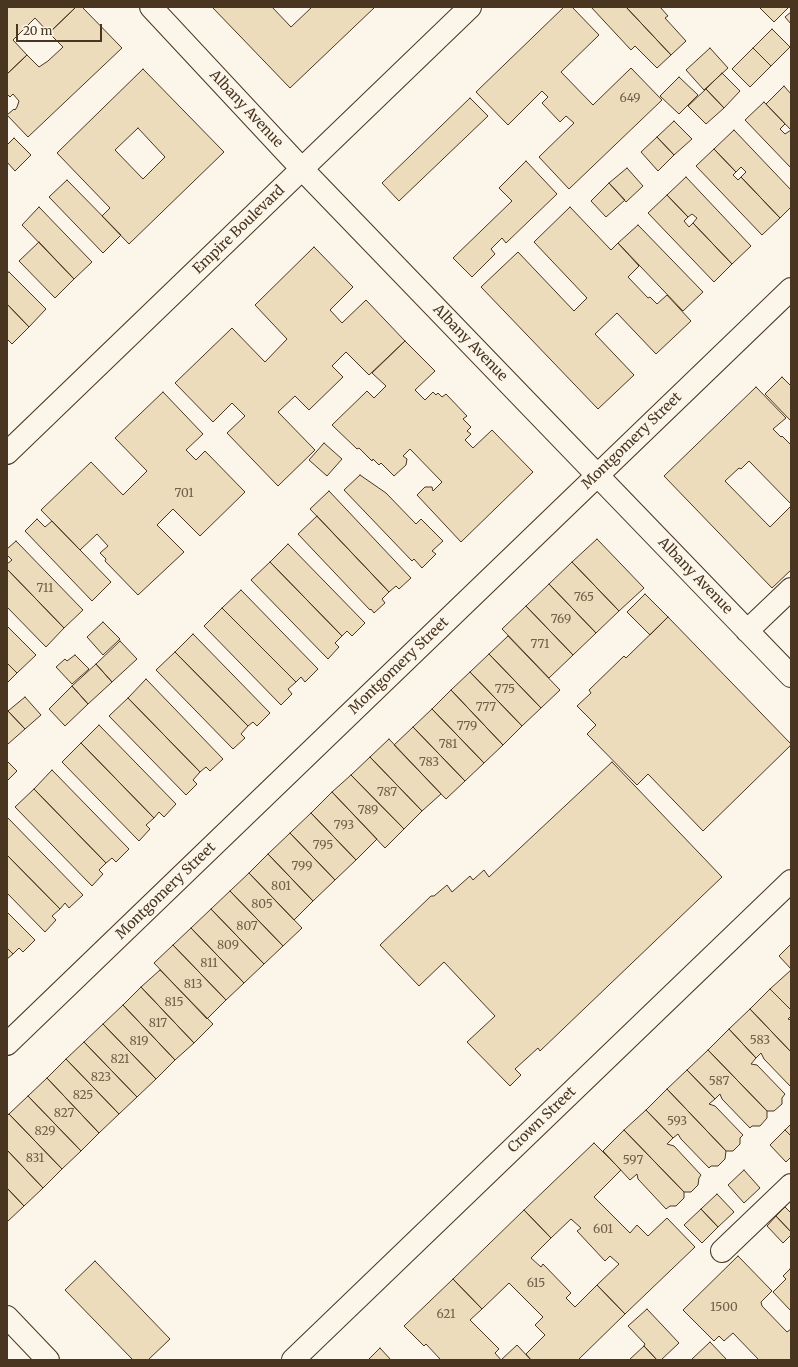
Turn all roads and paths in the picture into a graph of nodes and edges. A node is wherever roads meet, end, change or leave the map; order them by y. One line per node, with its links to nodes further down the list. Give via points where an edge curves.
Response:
1 (151, 7): 3 (street, Albany Avenue)
2 (470, 7): 3 (street, Empire Boulevard)
3 (302, 168): 5 (street, Empire Boulevard); 6 (street, Albany Avenue)
4 (791, 289): 6 (street, Montgomery Street)
5 (7, 453)
6 (597, 475): 8 (street, Albany Avenue); 11 (street, Montgomery Street)
7 (791, 589): 8 (street)
8 (747, 631): 9 (street, Albany Avenue)
9 (791, 676)
10 (791, 881): 16 (street, Crown Street)
11 (7, 1044)
12 (791, 1185): 13 (street)
13 (722, 1250)
14 (11, 1329): 15 (street)
15 (48, 1360)
16 (293, 1360)

